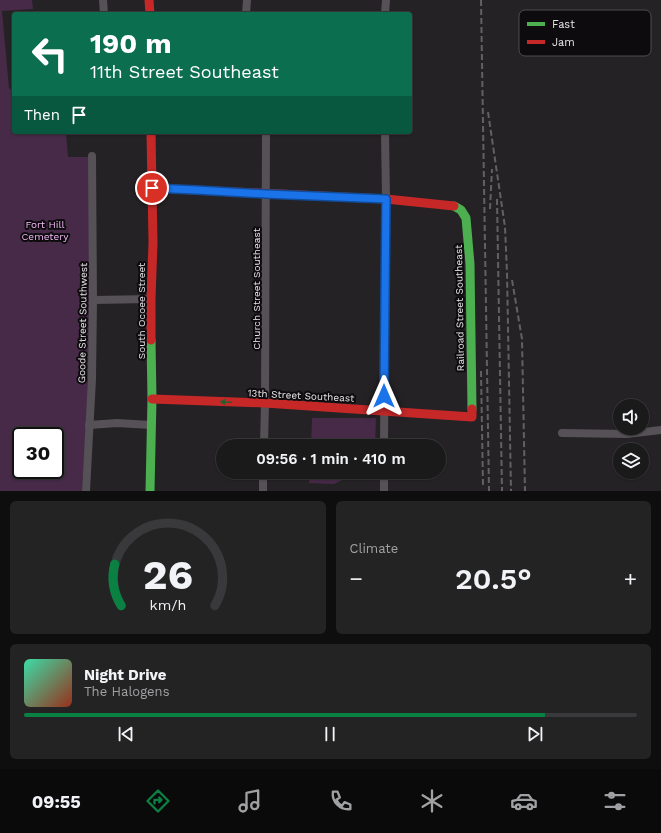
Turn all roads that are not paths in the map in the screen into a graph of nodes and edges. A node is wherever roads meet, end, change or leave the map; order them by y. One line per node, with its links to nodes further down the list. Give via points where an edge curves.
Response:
1 (103, 0): 5 (street)
2 (149, 0): 6 (street)
3 (247, 0): 7 (street)
4 (386, 0): 8 (street)
5 (104, 12)
6 (150, 12)
7 (246, 12)
8 (386, 12)
9 (151, 134): 13 (street, South Ocoee Street)
10 (266, 134): 14 (street, Church Street Southeast)
11 (384, 134): 15 (street)
12 (92, 156): 17 (street, Goode Street Southwest)
13 (152, 188): 14 (street); 16 (street, South Ocoee Street)
14 (266, 194): 15 (street); 19 (street, Church Street Southeast)
15 (386, 199): 20 (street); 21 (street, Railroad Street Southeast, via 453,206 464,213 466,218 470,264)
16 (151, 299): 17 (street); 18 (street, South Ocoee Street)
17 (93, 300): 22 (street, Goode Street Southwest)
18 (152, 399): 19 (street, 13th Street Southeast, one-way to 18); 23 (street, South Ocoee Street)
19 (265, 404): 20 (street, 13th Street Southeast); 26 (street, Church Street Southeast)
20 (384, 411): 21 (street, 13th Street Southeast); 27 (street)
21 (472, 416)
22 (89, 425): 23 (street); 30 (street, Goode Street Southwest)
23 (151, 425): 31 (street, South Ocoee Street)
24 (661, 430): 25 (street, via 626,434)
25 (562, 433)
26 (264, 439)
27 (384, 439)
28 (264, 479): 32 (street)
29 (384, 479): 33 (street)
30 (86, 491)
31 (150, 491)
32 (263, 491)
33 (384, 491)

